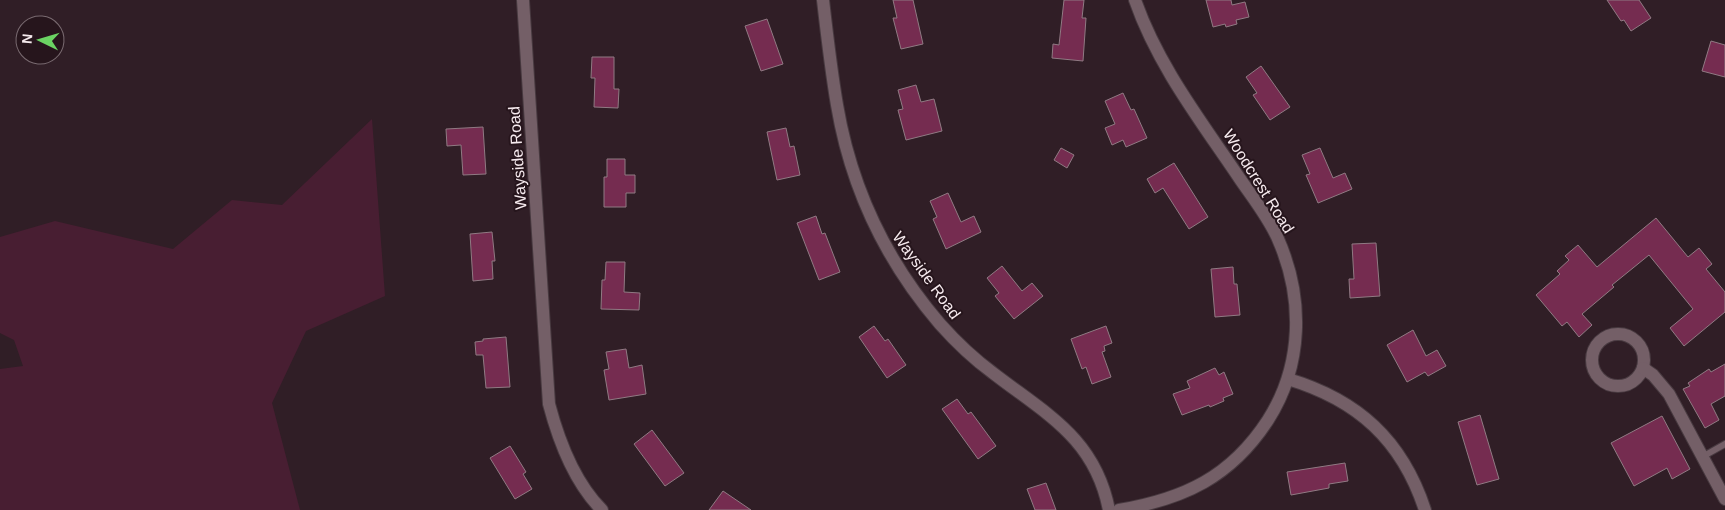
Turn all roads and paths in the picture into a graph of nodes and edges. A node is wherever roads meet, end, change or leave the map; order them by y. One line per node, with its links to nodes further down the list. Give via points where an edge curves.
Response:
1 (523, 0): 9 (street, Wayside Road, via 549,404 566,456)
2 (823, 0): 10 (street, Wayside Road, via 835,98 844,141 869,214 884,245 921,300 963,348 991,373 1056,420 1077,441 1100,479)
3 (1135, 0): 5 (street, Woodcrest Road, via 1164,64 1277,238 1292,276 1295,297 1296,336)
4 (1644, 368): 4 (street, via 1641,346 1627,335 1615,334 1604,338 1592,357 1598,378 1618,387 1638,378); 7 (street, via 1669,394)
5 (1288, 379): 11 (street, Woodcrest Road, via 1260,432 1222,472 1174,497); 12 (street, via 1331,395 1363,415 1403,459)
6 (1725, 444): 7 (lane)
7 (1702, 457): 8 (street)
8 (1725, 499)
9 (602, 510)
10 (1109, 510)
11 (1119, 510)
12 (1425, 510)

